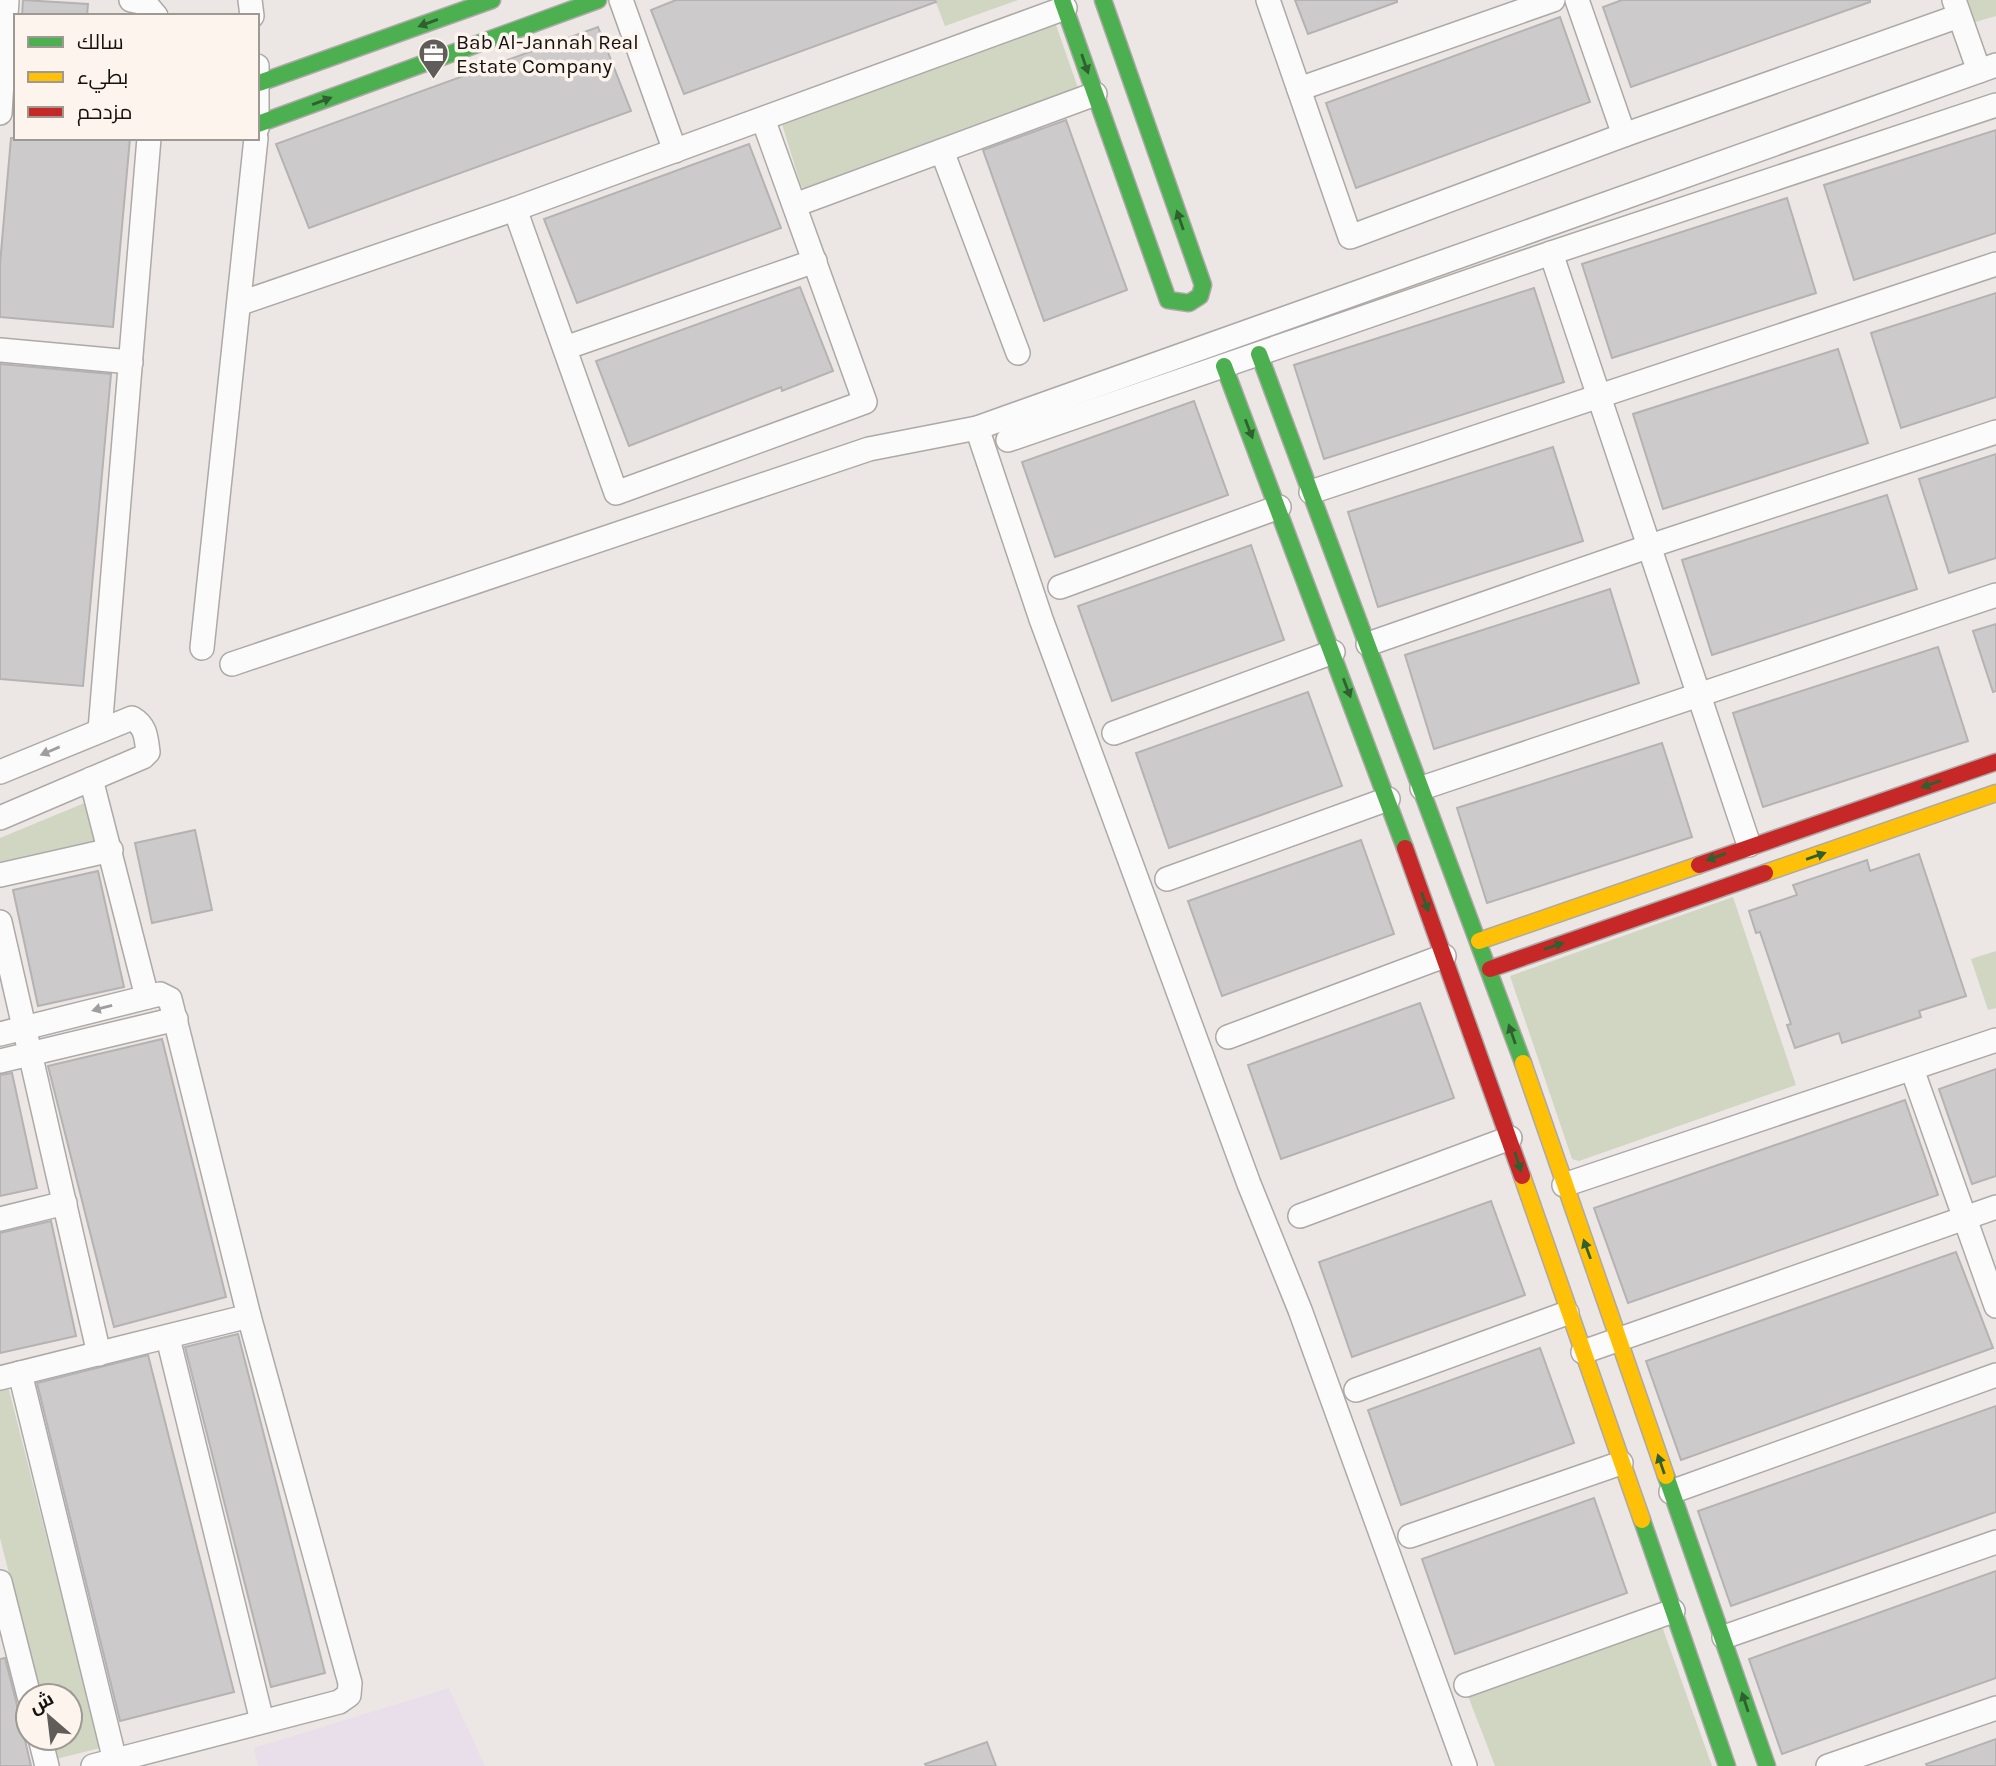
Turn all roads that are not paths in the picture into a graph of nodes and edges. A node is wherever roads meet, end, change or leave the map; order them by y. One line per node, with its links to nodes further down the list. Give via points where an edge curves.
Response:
1 (7, 0): 18 (street)
2 (131, 0): 12 (street, via 145,3)
3 (492, 0): 14 (street, one-way to 14)
4 (598, 0): 20 (street, one-way to 4)
5 (621, 0): 25 (street)
6 (1103, 0): 16 (street, one-way to 6, via 1168,300 1189,303 1200,296 1203,285)
7 (1268, 0): 15 (street)
8 (1553, 0): 15 (street)
9 (1577, 0): 21 (street)
10 (1064, 4): 16 (street, one-way to 16); 19 (street)
11 (1956, 8): 13 (street); 21 (street)
12 (154, 14)
13 (1987, 68): 39 (street)
14 (259, 74)
15 (1299, 89): 21 (street, via 1350,237)
16 (1095, 93): 24 (street)
17 (1996, 105): 28 (street)
18 (0, 113)
19 (763, 119): 25 (street); 26 (street)
20 (259, 125)
21 (1624, 135)
22 (149, 140): 36 (street)
23 (256, 140): 31 (street)
24 (942, 150): 26 (street); 34 (street)
25 (675, 151): 27 (street)
26 (795, 205): 29 (street)
27 (515, 209): 31 (street); 32 (street)
28 (1551, 253): 35 (street); 38 (street)
29 (815, 261): 32 (street); 32 (street, via 865,402 616,493)
30 (1996, 264): 38 (street)
31 (241, 303): 48 (street)
32 (565, 348)
33 (0, 349): 36 (street)
34 (1018, 353)
35 (1259, 354): 37 (street); 42 (street)
36 (131, 362): 54 (street)
37 (1224, 366): 41 (street); 43 (street, one-way to 43)
38 (1601, 397): 42 (street); 44 (street)
39 (977, 428): 50 (street, via 869,449); 110 (street, via 1051,645)
40 (1996, 432): 44 (street)
41 (1008, 440)
42 (1311, 492): 47 (street)
43 (1279, 507): 45 (street); 49 (street)
44 (1650, 546): 47 (street); 51 (street)
45 (1060, 587)
46 (1996, 595): 51 (street)
47 (1368, 644): 52 (street)
48 (202, 648)
49 (1333, 652): 53 (street, one-way to 53); 55 (street)
50 (232, 664)
51 (1699, 694): 59 (street); 63 (street)
52 (1393, 712): 53 (street); 59 (street)
53 (1361, 725): 61 (street)
54 (100, 730): 57 (street, one-way to 57); 58 (street, via 132,718 144,729 148,752)
55 (1114, 733)
56 (1996, 763): 63 (street, one-way to 63)
57 (0, 772)
58 (91, 779): 62 (street); 64 (street)
59 (1422, 788): 68 (street)
60 (1996, 793): 70 (street, one-way to 60)
61 (1388, 799): 66 (street); 69 (street, one-way to 69)
62 (0, 818)
63 (1749, 845): 68 (street, one-way to 68)
64 (111, 850): 65 (street); 71 (street)
65 (0, 875)
66 (1167, 879)
67 (0, 922): 73 (street)
68 (1479, 941): 70 (street)
69 (1444, 956): 75 (street); 80 (street)
70 (1490, 969): 81 (street, one-way to 70)
71 (147, 996): 72 (street, via 168,996); 73 (street, one-way to 73)
72 (176, 1019): 77 (street); 89 (street)
73 (25, 1028): 74 (street); 77 (street)
74 (0, 1034)
75 (1228, 1037)
76 (1996, 1041): 79 (street)
77 (29, 1054): 78 (street); 82 (street)
78 (0, 1061)
79 (1912, 1069): 81 (street); 85 (street)
80 (1510, 1138): 84 (street); 88 (street, one-way to 88)
81 (1563, 1185): 91 (street, one-way to 81)
82 (65, 1203): 86 (street); 93 (street)
83 (1996, 1207): 85 (street)
84 (1300, 1216)
85 (1966, 1218): 87 (street); 91 (street)
86 (0, 1219)
87 (1996, 1306)
88 (1567, 1313): 92 (street); 96 (street)
89 (249, 1316): 90 (street); 108 (street, via 350,1683 349,1695 339,1702)
90 (168, 1338): 93 (street); 108 (street)
91 (1618, 1340): 92 (street); 98 (street, one-way to 91)
92 (1583, 1352): 97 (street)
93 (99, 1354): 95 (street)
94 (1996, 1375): 98 (street)
95 (10, 1376): 109 (street)
96 (1356, 1390)
97 (1621, 1463): 99 (street); 102 (street)
98 (1671, 1492): 104 (street)
99 (1410, 1536)
100 (1996, 1542): 104 (street)
101 (0, 1582): 103 (street)
102 (1673, 1611): 106 (street); 111 (street)
103 (6, 1635): 105 (street)
104 (1724, 1637): 112 (street, one-way to 104)
105 (24, 1682)
106 (1465, 1685)
107 (1996, 1708): 113 (street)
108 (262, 1721): 109 (street)
109 (104, 1763)
110 (1465, 1766)
111 (1727, 1766)
112 (1768, 1766)
113 (1828, 1766)

